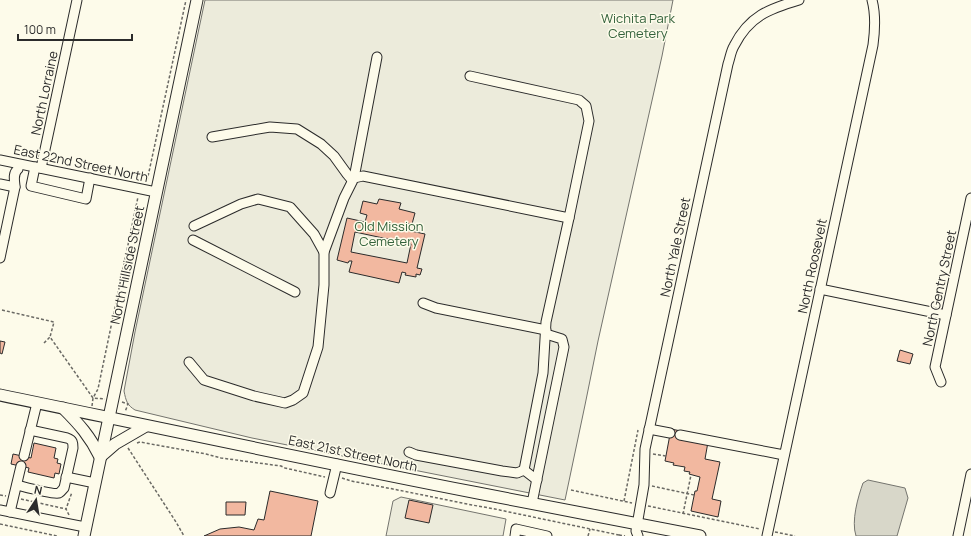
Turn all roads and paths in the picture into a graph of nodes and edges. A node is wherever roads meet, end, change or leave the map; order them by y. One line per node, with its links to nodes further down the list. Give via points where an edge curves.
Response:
1 (77, 0): 11 (street, North Lorraine)
2 (186, 0): 17 (path, via 148,182 141,180)
3 (197, 0): 18 (main road, North Hillside Street)
4 (872, 0): 25 (street, North Roosevelt, via 875,29 873,45)
5 (796, 1): 40 (street, North Yale Street, via 759,15 743,30 734,46)
6 (377, 57): 13 (street)
7 (470, 76): 20 (street, via 579,100 586,106 589,121)
8 (212, 137): 13 (street, via 270,127 297,129 321,144)
9 (0, 160): 10 (street, East 22nd Street North)
10 (18, 166): 11 (street, East 22nd Street North); 15 (street)
11 (38, 167): 12 (street, East 22nd Street North); 16 (street, North Lorraine)
12 (90, 178): 16 (street, via 86,199); 17 (street, East 22nd Street North)
13 (353, 179): 20 (street, via 363,176); 23 (street)
14 (0, 184): 15 (street)
15 (15, 184): 16 (street); 24 (street)
16 (31, 186)
17 (139, 189): 18 (street, East 22nd Street North); 31 (path, via 98,389 93,398)
18 (156, 192): 38 (main road, North Hillside Street)
19 (971, 198): 29 (street, North Gentry Street)
20 (569, 218): 30 (street)
21 (194, 226): 23 (street, via 241,204 258,199 290,207 314,234)
22 (192, 240): 26 (street)
23 (324, 252): 33 (street, via 324,285 318,347 303,392 285,403 254,396 204,380)
24 (0, 258)
25 (820, 289): 29 (street); 48 (street, North Roosevelt)
26 (295, 292)
27 (423, 303): 30 (street)
28 (2, 310): 31 (path, via 54,322)
29 (946, 315): 34 (street, North Gentry Street, via 935,367)
30 (546, 332): 53 (street, via 543,373); 58 (street, via 562,339 564,347)
31 (50, 337): 32 (path)
32 (44, 343)
33 (189, 362)
34 (942, 382)
35 (0, 395): 36 (main road, East 21st Street North)
36 (37, 403): 37 (main road, East 21st Street North); 41 (street)
37 (63, 408): 38 (main road, East 21st Street North); 50 (main road, via 85,432)
38 (108, 418): 39 (main road, East 21st Street North); 50 (main road, North Hillside Street)
39 (146, 426): 45 (main road); 51 (main road, East 21st Street North)
40 (649, 429): 43 (street); 70 (street, North Yale Street)
41 (30, 430): 49 (street); 56 (street, via 71,440 73,443)
42 (638, 430): 68 (path)
43 (670, 433)
44 (680, 435): 48 (street)
45 (123, 440): 50 (main road); 81 (path)
46 (134, 444): 57 (path, via 140,442 221,458 281,466)
47 (409, 452): 53 (street, via 502,471 517,473)
48 (784, 455): 79 (street, North Roosevelt)
49 (24, 456)
50 (100, 457): 59 (main road, North Hillside Street)
51 (337, 464): 57 (street); 69 (main road, East 21st Street North)
52 (21, 466): 60 (street)
53 (524, 470): 58 (street)
54 (971, 474): 87 (street)
55 (691, 475): 64 (path)
56 (66, 477): 59 (street); 60 (street, via 64,488 58,493)
57 (334, 478): 63 (street); 76 (path)
58 (537, 480): 69 (street)
59 (95, 483): 77 (main road, North Hillside Street)
60 (17, 485): 67 (street)
61 (651, 486): 64 (path)
62 (571, 490): 68 (path)
63 (330, 493)
64 (687, 493): 66 (path); 74 (path)
65 (0, 495): 67 (path)
66 (694, 495)
67 (14, 498): 71 (path); 73 (street)
68 (624, 501): 70 (path)
69 (532, 503): 78 (main road, East 21st Street North)
70 (641, 505): 74 (path); 78 (street, North Yale Street)
71 (66, 509)
72 (0, 510): 73 (street)
73 (10, 512): 77 (street)
74 (683, 514): 79 (path)
75 (0, 524): 80 (path)
76 (590, 529): 78 (path); 84 (path)
77 (84, 531)
78 (629, 533): 85 (main road, East 21st Street North)
79 (767, 533): 86 (path)
80 (57, 536)
81 (184, 536)
82 (515, 536): 83 (street, via 516,529)
83 (547, 536)
84 (588, 536)
85 (700, 536)
86 (795, 536)
87 (958, 536)

